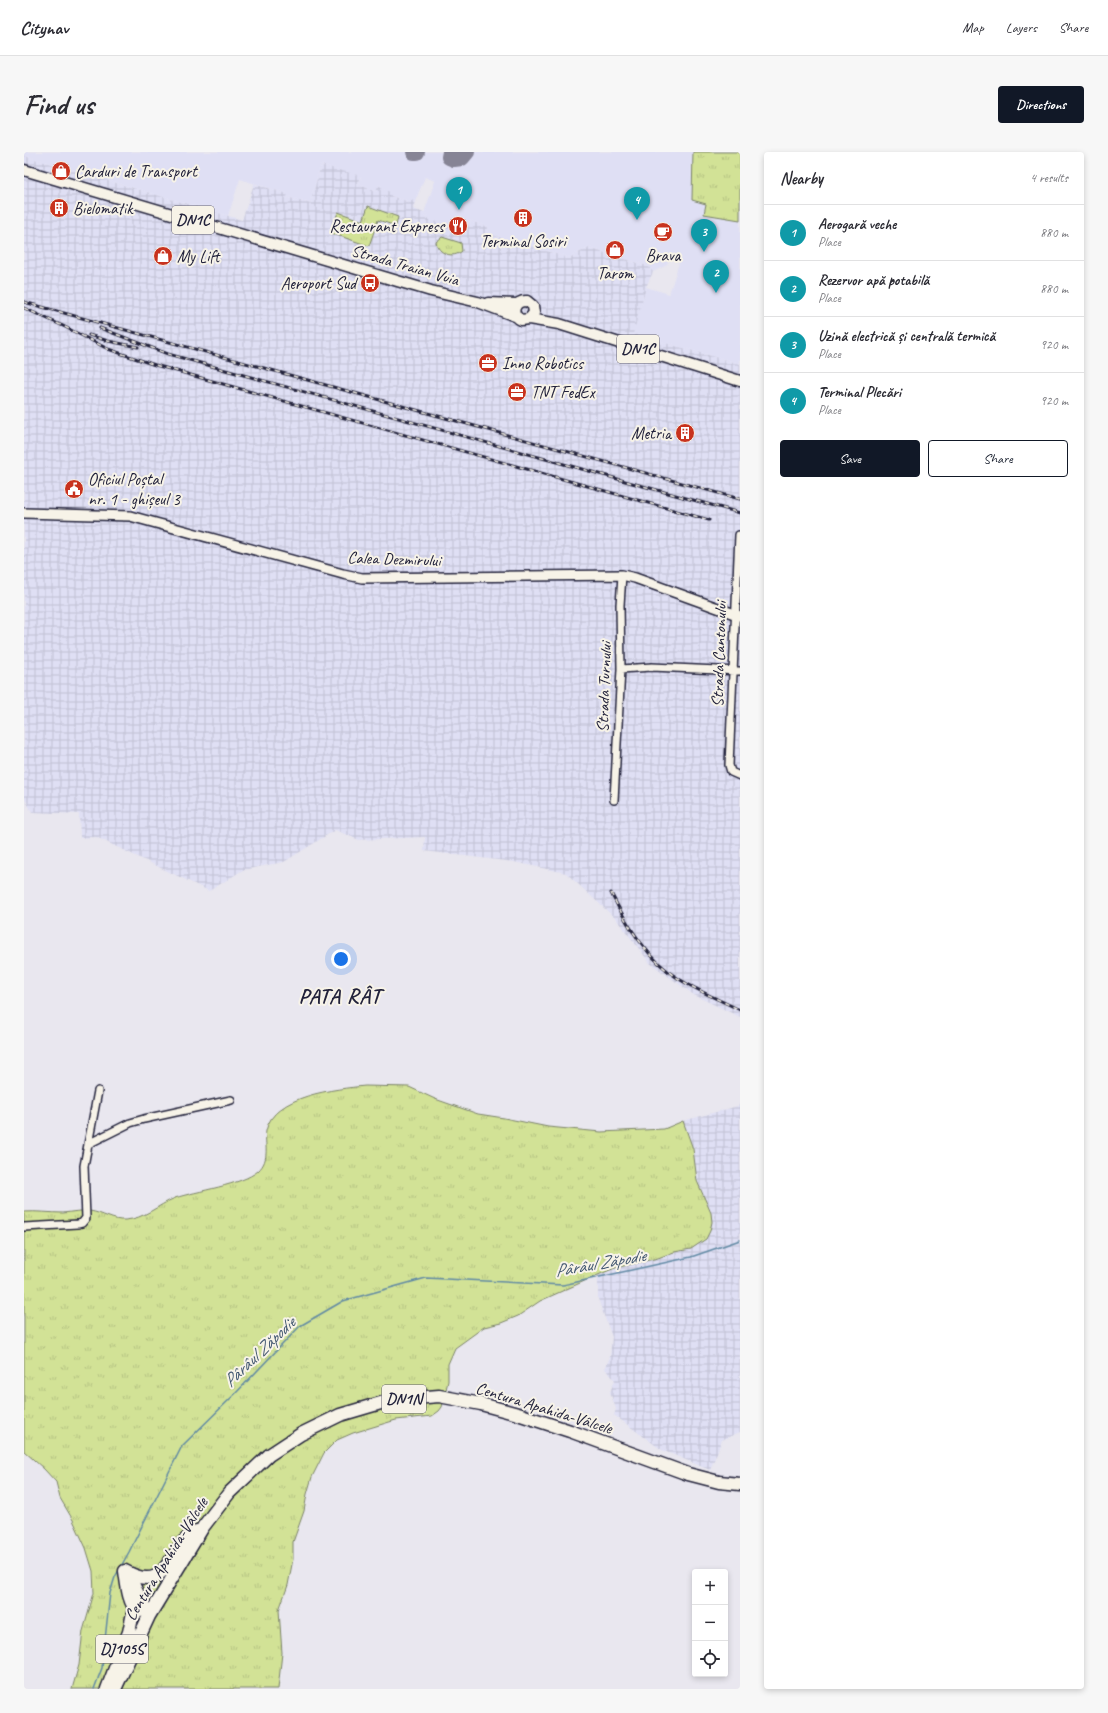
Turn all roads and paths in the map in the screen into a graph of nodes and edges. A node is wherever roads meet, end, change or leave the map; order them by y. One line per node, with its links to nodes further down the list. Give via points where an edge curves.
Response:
1 (24, 170): 2 (main road, Strada Traian Vuia / DN1C, via 431,291)
2 (478, 302): 3 (main road, Strada Traian Vuia / DN1C); 5 (main road, Strada Traian Vuia / DN1C)
3 (516, 304): 4 (main road, Strada Traian Vuia / DN1C, via 527,301); 5 (main road)
4 (534, 310): 6 (main road); 7 (main road, Strada Traian Vuia / DN1C)
5 (515, 316): 6 (main road, Strada Traian Vuia / DN1C, via 521,320)
6 (529, 319): 7 (main road, Strada Traian Vuia / DN1C)
7 (559, 324): 8 (main road, Strada Traian Vuia / DN1C)
8 (740, 381)
9 (24, 513): 11 (main road, Calea Dezmirului, via 130,516 362,578)
10 (739, 535): 12 (street, Strada Cantonului)
11 (622, 575): 12 (main road, Calea Dezmirului); 13 (street, Strada Turnului)
12 (738, 615): 14 (street, Strada Cantonului)
13 (621, 669): 14 (street, via 652,667); 16 (street, Strada Turnului)
14 (737, 671): 15 (street, Strada Cantonului, via 729,765 731,772)
15 (740, 776)
16 (614, 800)
17 (98, 1091): 19 (street)
18 (231, 1100): 19 (street, via 144,1118)
19 (88, 1144): 20 (street, via 84,1176 84,1221)
20 (24, 1227)
21 (740, 1484): 22 (highway, Centura Apahida-Vâlcele / DN1N, via 719,1482 688,1474 570,1431 481,1404 439,1396 391,1400 340,1415 301,1434 269,1456 229,1493)
22 (202, 1527): 23 (highway, DN1N, via 185,1539 158,1575 143,1579); 25 (highway, Centura Apahida-Vâlcele / DN1N)
23 (125, 1571): 24 (highway, DJ105S); 25 (highway, DJ105S)
24 (134, 1608): 25 (highway, DJ105S); 26 (highway, DJ105S, via 129,1632)
25 (149, 1616): 27 (highway, Centura Apahida-Vâlcele / DN1N)
26 (107, 1689)
27 (115, 1689)

